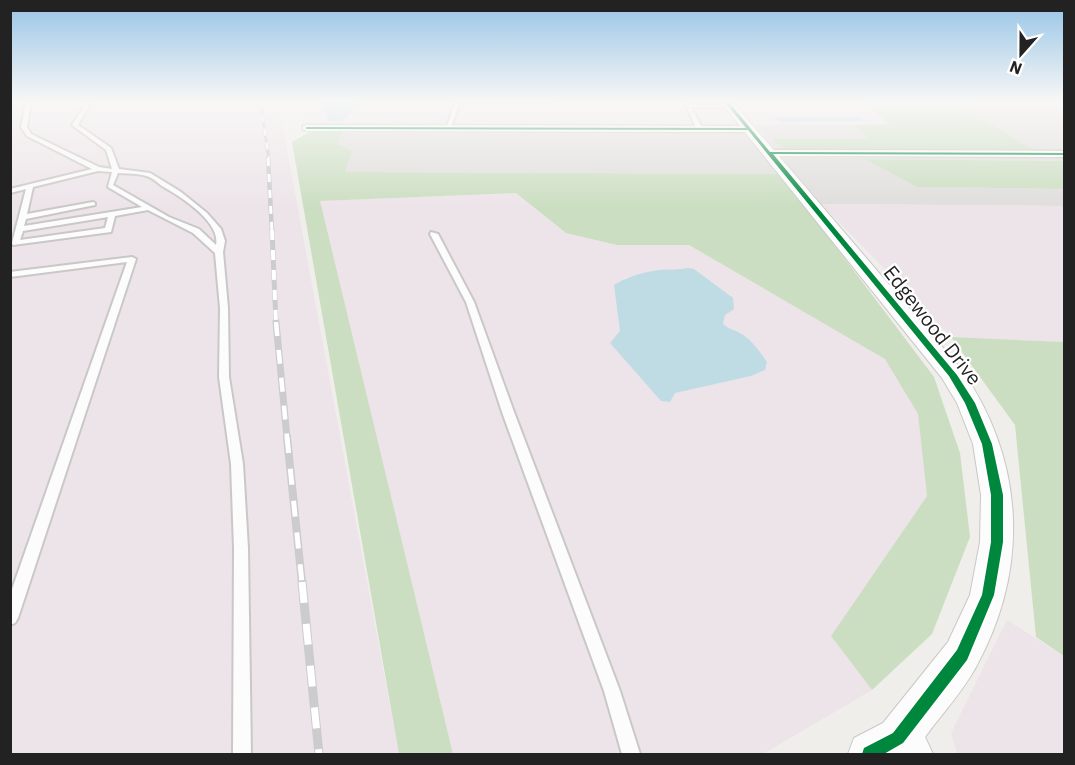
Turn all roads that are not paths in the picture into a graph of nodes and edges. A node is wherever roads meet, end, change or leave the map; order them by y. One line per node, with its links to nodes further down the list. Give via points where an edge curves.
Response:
1 (32, 137): 6 (lane)
2 (92, 137): 7 (lane, via 109,149)
3 (756, 137): 4 (street, Edgewood Drive)
4 (770, 153): 5 (street); 19 (street, Edgewood Drive, via 953,375 987,444 998,495 997,542 988,595 962,655)
5 (1065, 154)
6 (98, 169): 7 (lane); 8 (lane)
7 (116, 171): 11 (lane, via 110,186); 16 (lane, via 148,174 179,193 217,229)
8 (30, 186): 9 (lane); 13 (lane)
9 (10, 191)
10 (93, 204): 13 (lane)
11 (148, 208): 12 (lane); 16 (lane, via 196,231)
12 (112, 214): 14 (lane); 14 (lane, via 108,230 16,243)
13 (23, 217): 14 (lane)
14 (20, 229)
15 (434, 234): 21 (lane, via 470,302 612,691)
16 (219, 252): 20 (lane, via 225,308 224,377 237,464 241,548)
17 (10, 275): 18 (lane, via 132,259)
18 (10, 618)
19 (893, 749)
20 (242, 754)
21 (631, 754)

